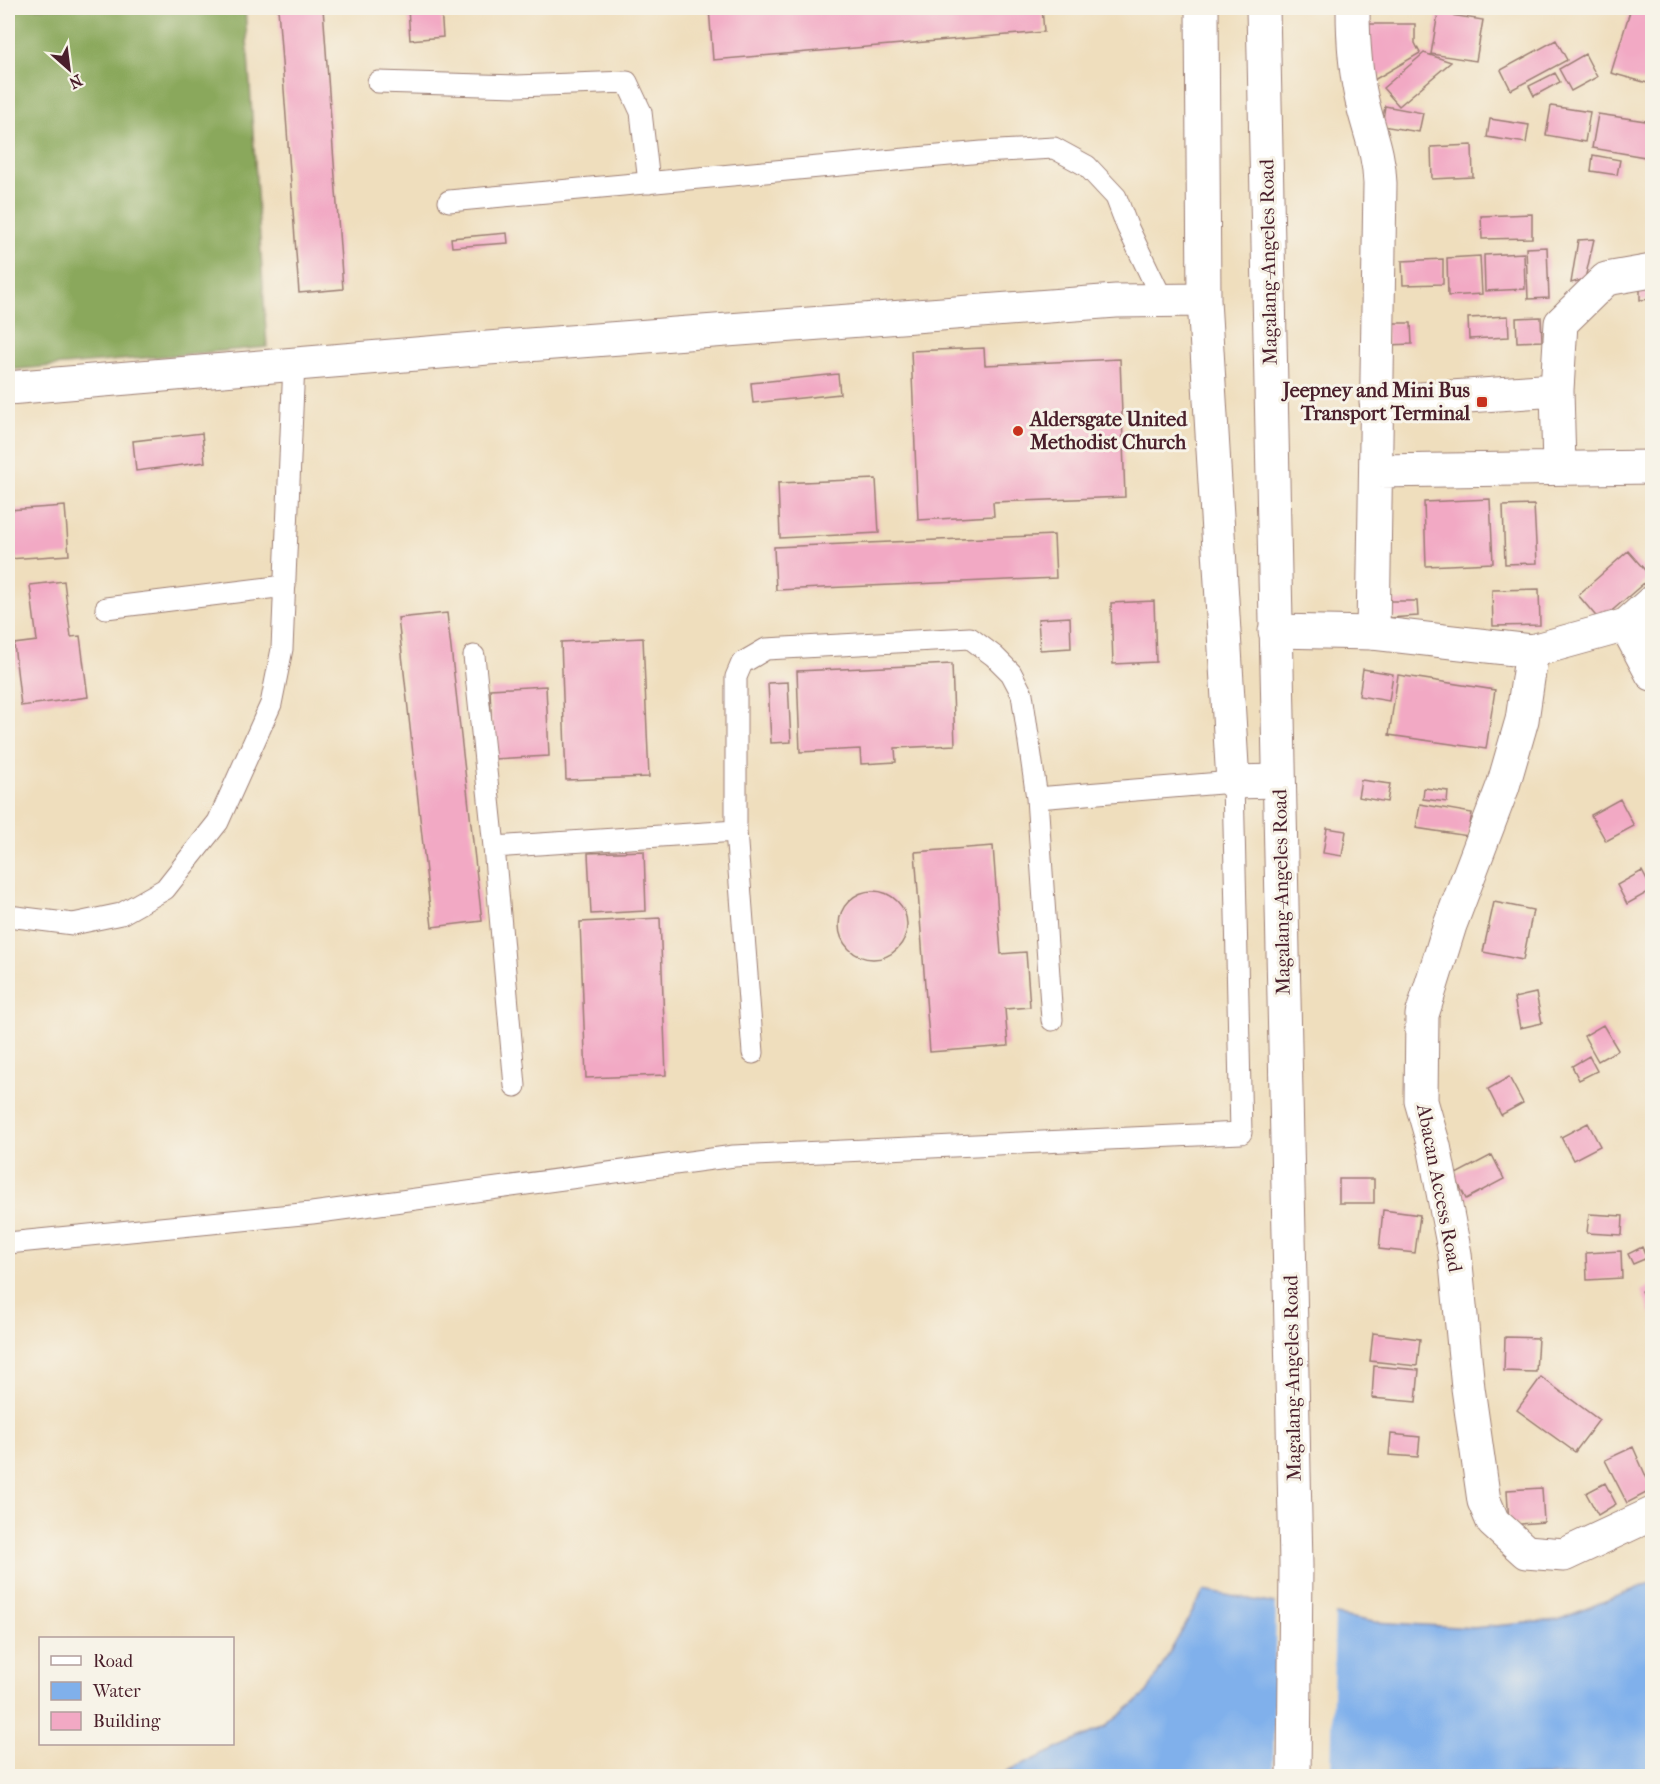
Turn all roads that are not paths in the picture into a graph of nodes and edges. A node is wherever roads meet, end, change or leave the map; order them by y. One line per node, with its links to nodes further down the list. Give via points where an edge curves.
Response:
1 (1202, 8): 9 (street)
2 (1263, 8): 21 (street, Magalang-Angeles Road)
3 (1353, 8): 13 (street, via 1353,40 1362,102 1380,162)
4 (378, 82): 5 (lane, via 517,86 627,82 641,112)
5 (649, 183): 6 (lane); 8 (lane, via 1054,148 1087,166 1116,196)
6 (449, 201)
7 (1653, 271): 12 (street, via 1606,279 1561,323)
8 (1162, 299): 9 (street); 10 (street)
9 (1204, 300): 27 (street)
10 (294, 363): 11 (street); 17 (lane)
11 (8, 388)
12 (1557, 390): 13 (street); 14 (street)
13 (1376, 402): 16 (street)
14 (1559, 467): 15 (street); 16 (street)
15 (1653, 467)
16 (1377, 471): 22 (street)
17 (285, 586): 19 (lane); 31 (lane, via 282,649 271,704 218,822 165,889 121,914 73,924)
18 (1653, 602): 20 (street)
19 (106, 608)
20 (1626, 625): 23 (street); 25 (street)
21 (1275, 631): 22 (street); 26 (street, Magalang-Angeles Road)
22 (1373, 633): 23 (street)
23 (1532, 651): 36 (street, Abacan Access Road, via 1522,720 1503,786 1450,925 1422,1015 1421,1101 1455,1254 1482,1490 1493,1522 1526,1552 1564,1555)
24 (474, 656): 30 (lane)
25 (1653, 674)
26 (1278, 781): 27 (street); 37 (street, Magalang-Angeles Road, via 1296,1565)
27 (1233, 782): 28 (lane); 35 (lane, via 1241,1133 734,1156 312,1213)
28 (1037, 798): 29 (lane, via 1022,694 1011,673 970,638 766,649 742,663 736,677); 32 (lane)
29 (736, 831): 30 (lane); 33 (lane)
30 (494, 847): 34 (lane)
31 (8, 916)
32 (1052, 1020)
33 (753, 1053)
34 (515, 1086)
35 (8, 1243)
36 (1653, 1514)
37 (1294, 1776)

